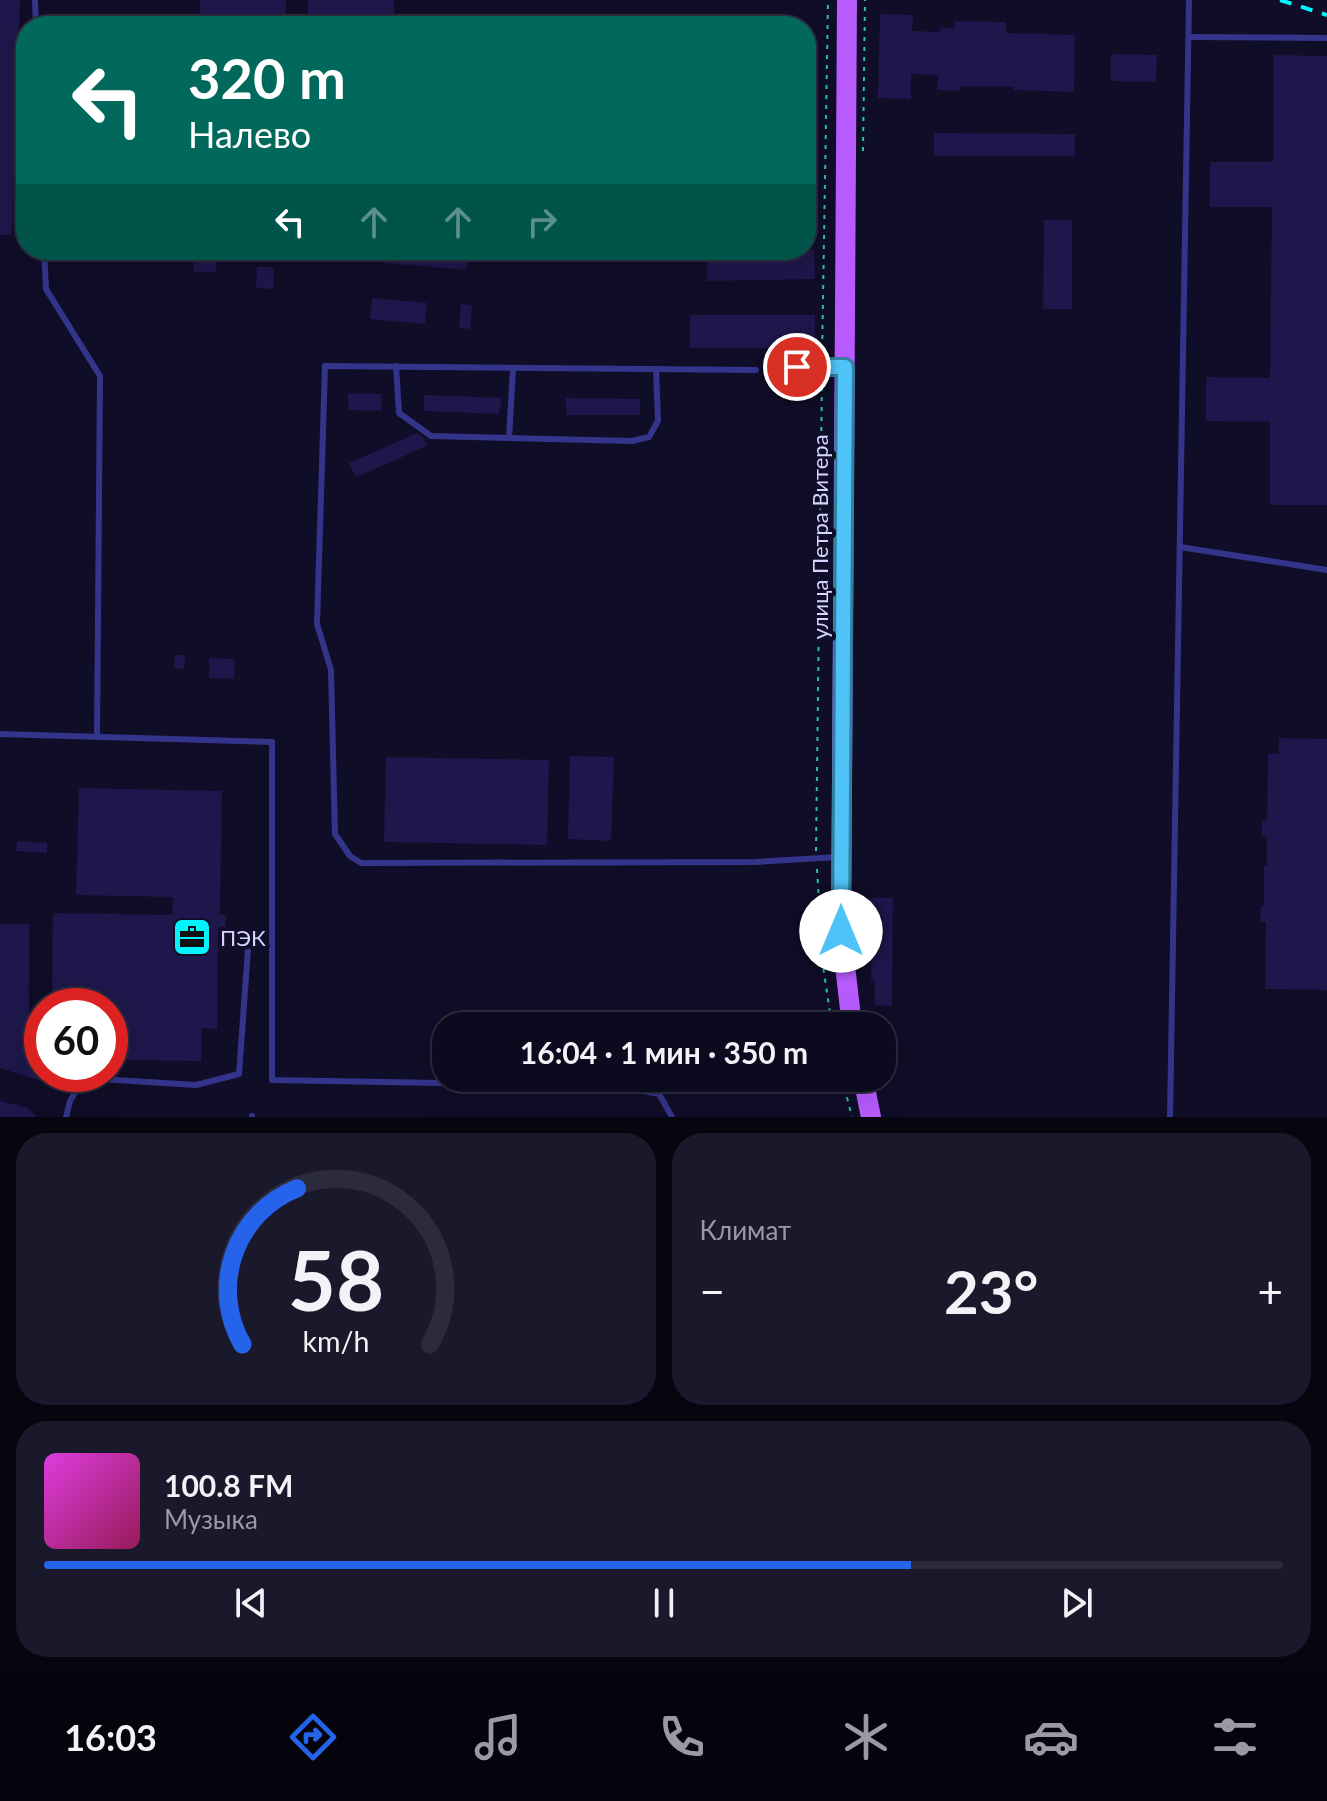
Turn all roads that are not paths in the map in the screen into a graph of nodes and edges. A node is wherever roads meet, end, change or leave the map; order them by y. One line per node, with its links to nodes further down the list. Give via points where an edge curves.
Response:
1 (847, 0): 8 (main road, улица Петра Витера)
2 (1189, 0): 3 (lane)
3 (1190, 37): 4 (lane); 13 (lane)
4 (1327, 38)
5 (45, 260): 16 (lane, via 46,289 100,376)
6 (396, 366): 9 (lane); 12 (lane, via 399,413 431,436); 17 (lane, via 325,366 317,624 331,670 335,834 350,856 361,863 755,862)
7 (772, 367): 8 (lane)
8 (845, 367): 17 (main road, улица Петра Витера)
9 (513, 368): 10 (lane); 12 (lane)
10 (656, 369): 11 (lane); 12 (lane, via 658,421 649,437)
11 (756, 370)
12 (509, 438)
13 (1180, 547): 14 (lane); 24 (lane)
14 (1327, 570)
15 (0, 734): 16 (lane)
16 (97, 737): 22 (lane, via 272,742 272,1080 618,1086 659,1094)
17 (841, 856): 19 (main road, улица Петра Витера, via 841,931)
18 (248, 949): 21 (lane, via 239,1074 196,1085 84,1078)
19 (850, 1012)
20 (866, 1092): 23 (main road)
21 (66, 1117)
22 (672, 1117)
23 (870, 1117)
24 (1170, 1117)

